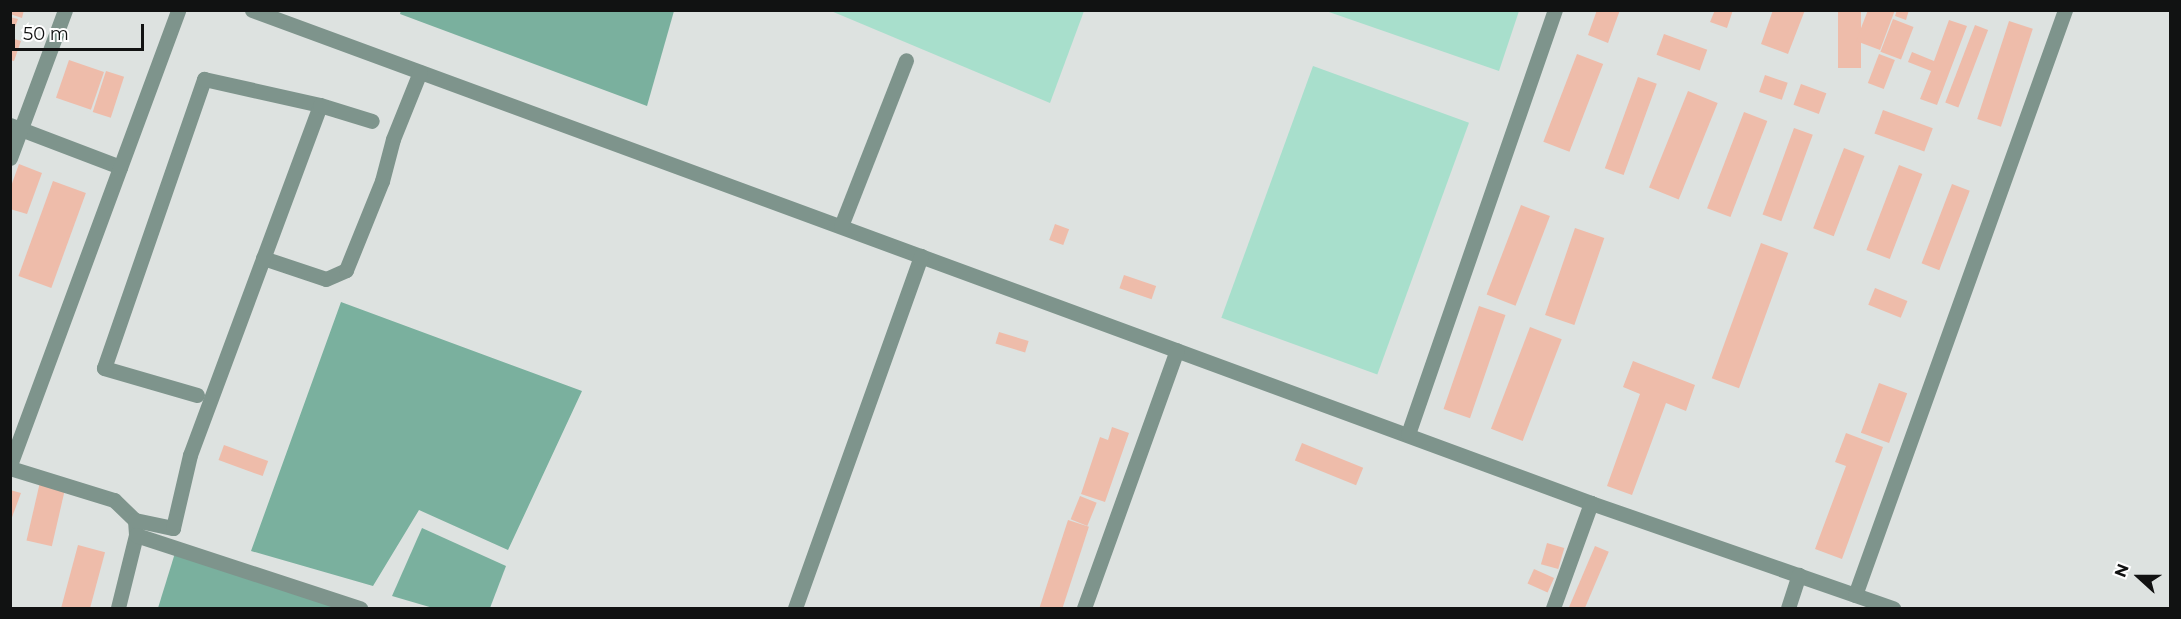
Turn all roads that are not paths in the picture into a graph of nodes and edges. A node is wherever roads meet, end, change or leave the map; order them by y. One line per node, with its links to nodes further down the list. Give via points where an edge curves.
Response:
1 (65, 10): 10 (street)
2 (178, 10): 12 (street)
3 (252, 10): 7 (street)
4 (1555, 10): 18 (street)
5 (2065, 10): 23 (street)
6 (906, 60): 13 (street)
7 (420, 72): 13 (street); 15 (street, via 346,270 326,279)
8 (320, 105): 9 (street); 15 (street); 17 (street, via 204,79 104,368)
9 (372, 121)
10 (16, 127): 11 (street); 12 (street)
11 (10, 158)
12 (120, 167): 19 (street)
13 (841, 226): 14 (street)
14 (921, 256): 16 (street); 26 (street)
15 (263, 258): 21 (street, via 190,455 173,528)
16 (1177, 350): 18 (street); 27 (street)
17 (197, 395)
18 (1408, 434): 20 (street)
19 (10, 466): 21 (street, via 114,500)
20 (1591, 503): 22 (street); 28 (street)
21 (136, 527): 24 (street); 25 (street)
22 (1799, 575): 23 (street); 29 (street)
23 (1855, 595): 30 (street)
24 (118, 609)
25 (360, 609)
26 (795, 609)
27 (1084, 609)
28 (1553, 609)
29 (1788, 609)
30 (1893, 609)

